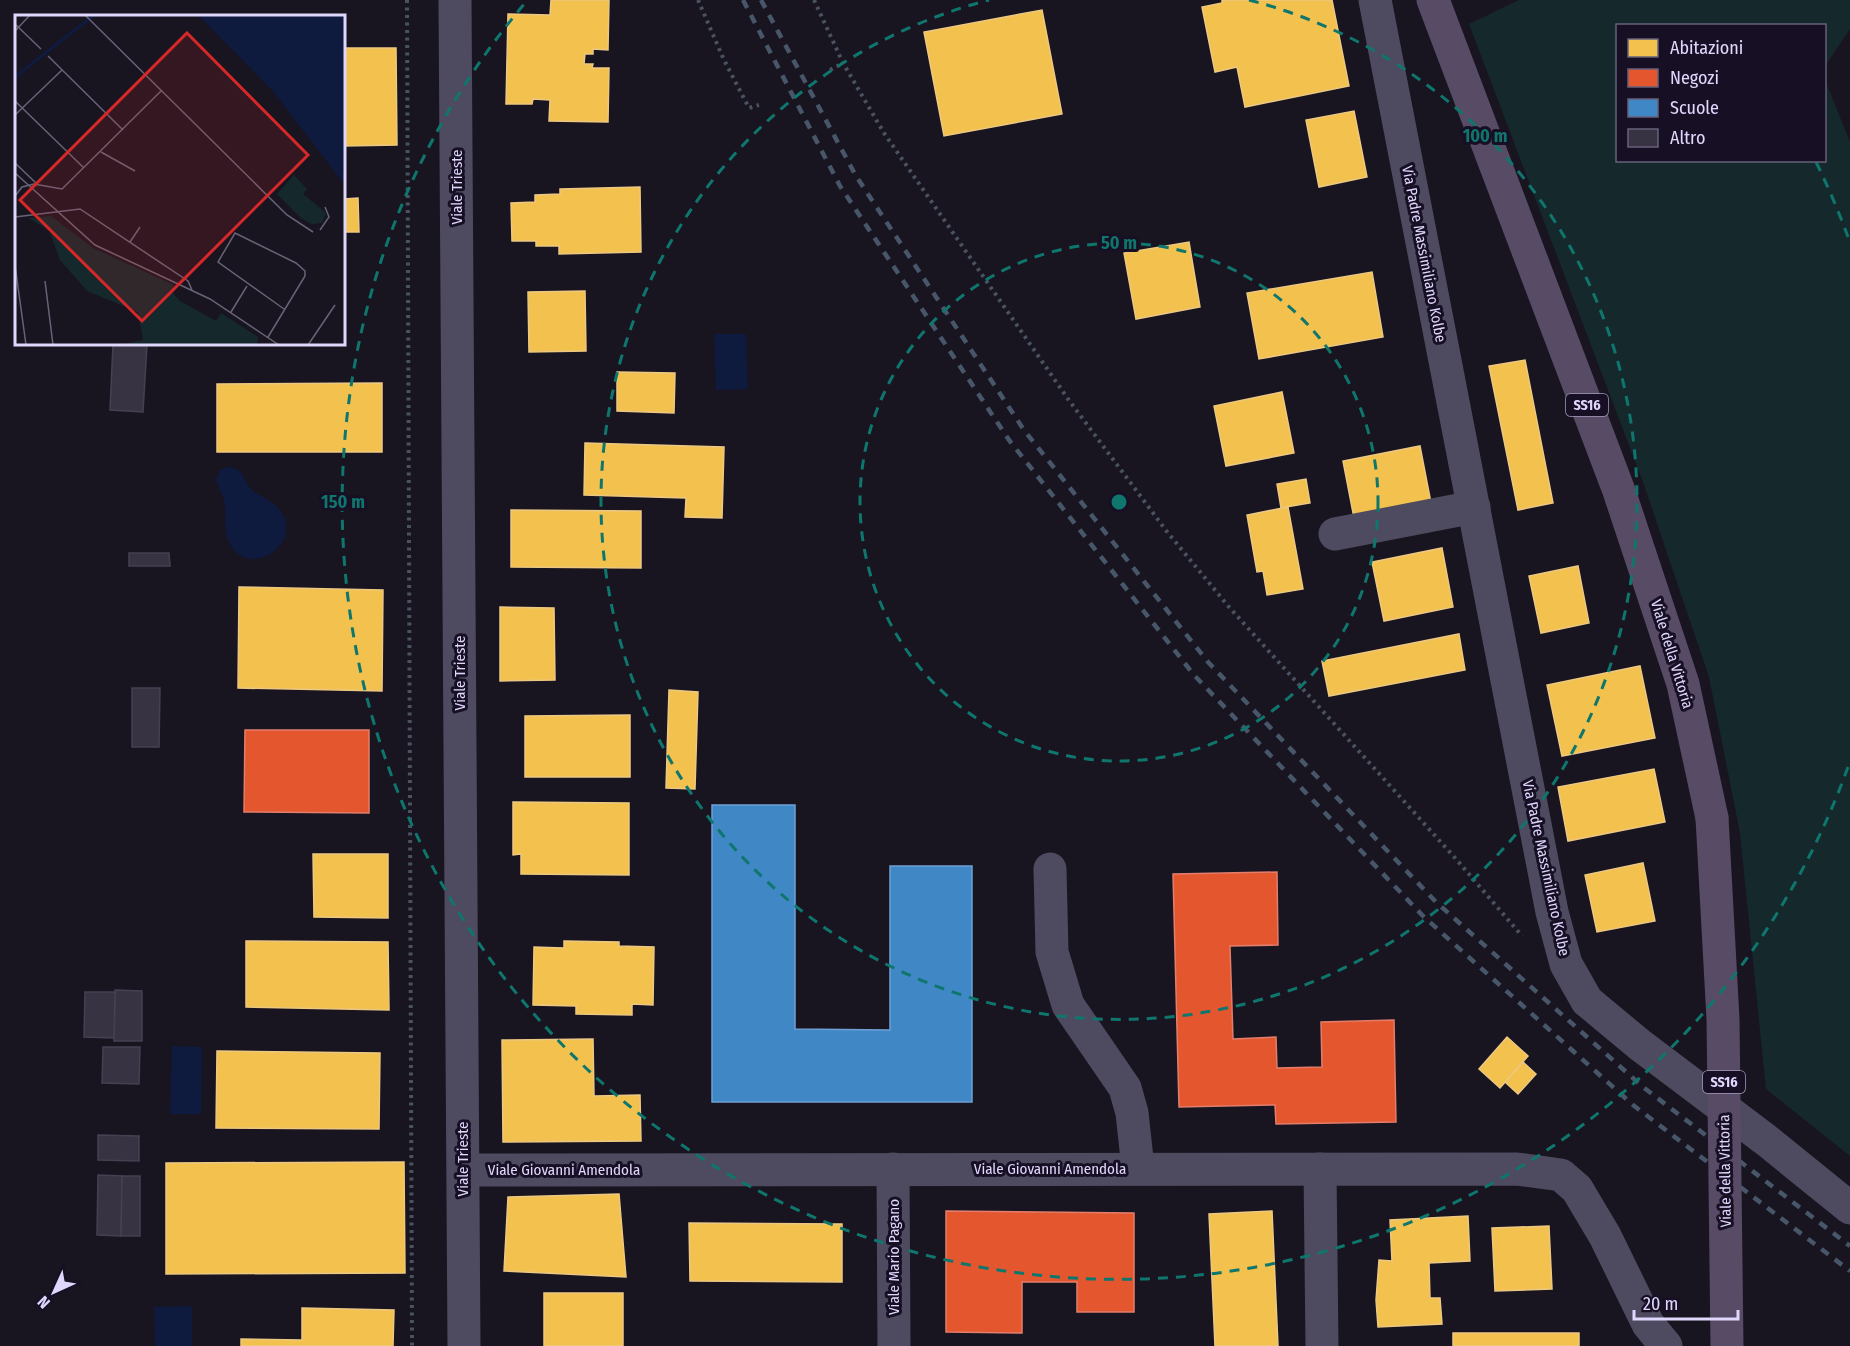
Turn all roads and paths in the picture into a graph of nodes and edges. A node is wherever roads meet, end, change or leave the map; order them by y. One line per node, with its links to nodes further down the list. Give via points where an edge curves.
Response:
1 (407, 0): 19 (path)
2 (455, 0): 17 (street, Viale Trieste)
3 (698, 0): 9 (path, via 749,108)
4 (814, 0): 7 (path)
5 (1375, 0): 10 (street, Via Padre Massimiliano Kolbe)
6 (1433, 0): 24 (main road, Viale della Vittoria / SS16, bridge, via 1619,491 1683,684 1712,818 1723,1019)
7 (843, 63): 8 (path); 13 (path, via 884,134 1068,399 1168,533)
8 (830, 70)
9 (759, 105)
10 (1474, 507): 11 (street); 18 (street, Via Padre Massimiliano Kolbe, via 1552,912 1566,964 1587,1001)
11 (1335, 534)
12 (1050, 869): 14 (street, via 1052,952 1068,1005 1125,1088)
13 (1523, 937)
14 (1138, 1168): 15 (street, Viale Giovanni Amendola); 16 (street, Viale Giovanni Amendola)
15 (1320, 1168): 22 (street); 23 (street, Viale Giovanni Amendola, via 1517,1169 1560,1175 1577,1189 1648,1324)
16 (893, 1169): 17 (street, Viale Giovanni Amendola); 21 (street, Viale Mario Pagano)
17 (464, 1170): 20 (street, Viale Trieste)
18 (1850, 1208)
19 (412, 1346)
20 (464, 1346)
21 (894, 1346)
22 (1322, 1346)
23 (1666, 1346)
24 (1727, 1346)

